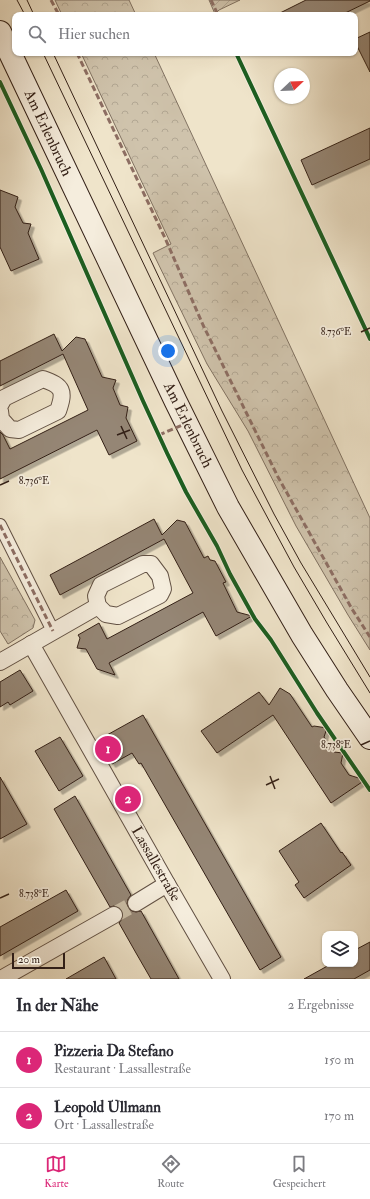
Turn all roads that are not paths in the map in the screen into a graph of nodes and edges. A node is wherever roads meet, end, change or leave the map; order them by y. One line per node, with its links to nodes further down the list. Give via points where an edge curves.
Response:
1 (0, 32): 7 (main road, Am Erlenbruch, via 228,507 302,636)
2 (0, 524): 4 (street)
3 (98, 606): 4 (street)
4 (53, 631): 5 (street)
5 (31, 644): 6 (street); 8 (street, Lassallestraße)
6 (0, 662)
7 (370, 738)
8 (167, 884): 9 (street); 12 (street, Lassallestraße)
9 (136, 902)
10 (114, 915): 11 (street)
11 (1, 979)
12 (222, 979)

